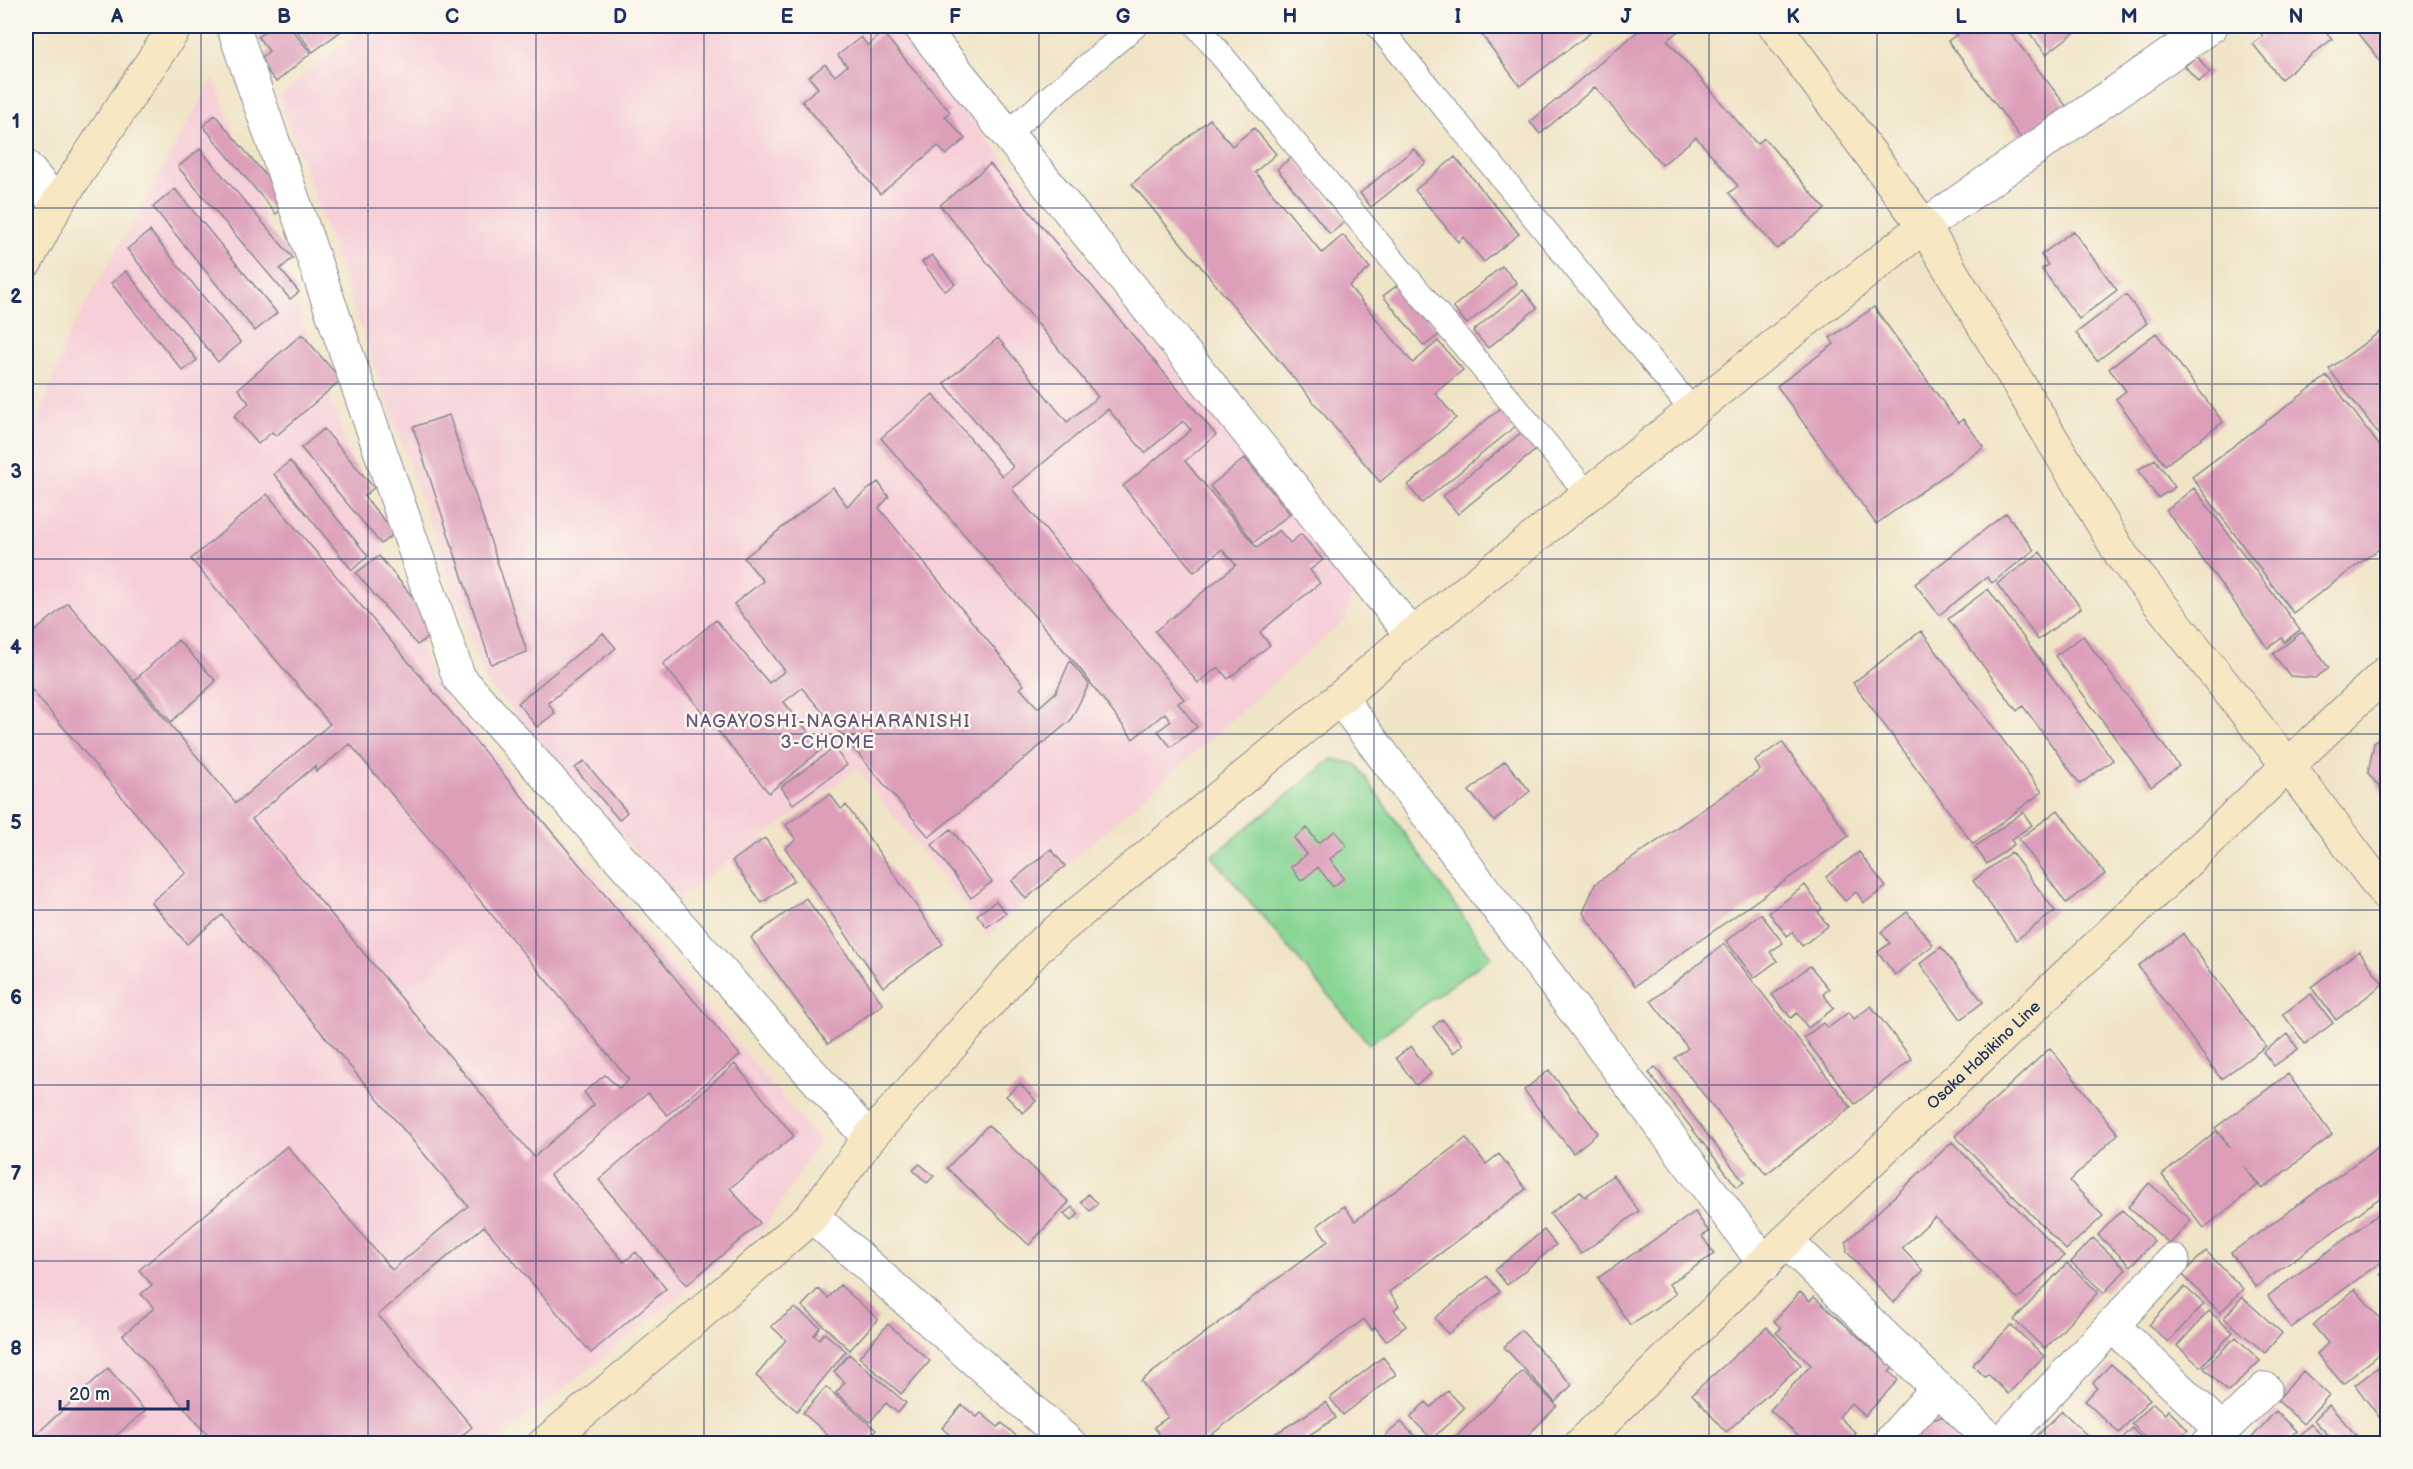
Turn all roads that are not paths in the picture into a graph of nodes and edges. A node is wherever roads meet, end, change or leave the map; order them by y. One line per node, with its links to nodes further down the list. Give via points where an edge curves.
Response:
1 (176, 26): 11 (street)
2 (233, 26): 21 (street, via 459,678)
3 (920, 26): 9 (street)
4 (1136, 26): 9 (lane)
5 (1197, 26): 15 (lane)
6 (1378, 26): 14 (lane)
7 (1775, 26): 12 (street)
8 (2211, 26): 12 (street)
9 (1007, 133): 16 (street)
10 (26, 167): 11 (street)
11 (57, 204): 13 (street)
12 (1924, 226): 14 (street); 19 (street, via 2122,556)
13 (26, 262)
14 (1692, 410): 15 (street)
15 (1588, 494): 16 (street)
16 (1412, 635): 18 (street)
17 (2388, 671): 19 (street, Osaka Habikino Line)
18 (1340, 698): 21 (street, via 1040,945); 23 (street)
19 (2289, 767): 20 (street); 23 (street, Osaka Habikino Line)
20 (2388, 897)
21 (869, 1138): 22 (street)
22 (812, 1216): 29 (street); 30 (street)
23 (1776, 1252): 26 (street); 31 (street, Osaka Habikino Line)
24 (2173, 1261): 25 (street)
25 (2112, 1325): 28 (street); 34 (street)
26 (1938, 1388): 32 (street); 33 (street)
27 (2265, 1389): 28 (street)
28 (2215, 1437)
29 (544, 1443)
30 (1070, 1443)
31 (1581, 1443)
32 (1888, 1443)
33 (1995, 1443)
34 (2000, 1443)

